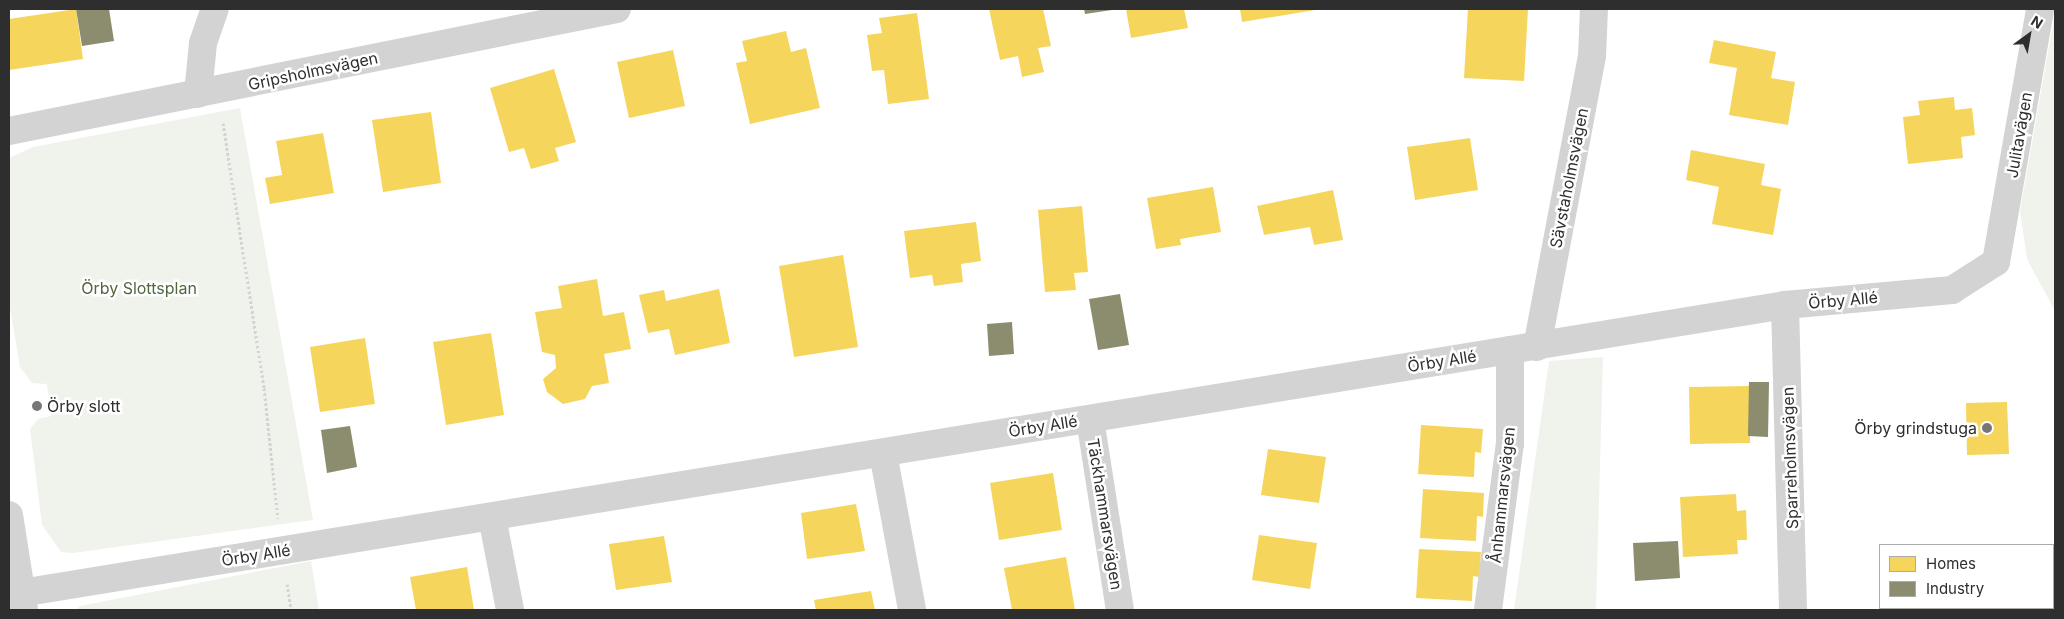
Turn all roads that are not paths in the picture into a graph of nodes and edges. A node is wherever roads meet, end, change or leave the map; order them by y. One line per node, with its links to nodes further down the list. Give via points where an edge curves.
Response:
1 (215, 9): 5 (street, via 203,42)
2 (617, 9): 5 (street, Gripsholmsvägen)
3 (1594, 9): 9 (street, Sävstaholmsvägen, via 1592,56)
4 (2040, 9): 7 (street, Julitavägen)
5 (209, 92): 6 (street, Gripsholmsvägen)
6 (9, 131)
7 (1996, 262): 8 (street, Örby Allé, via 1952,290)
8 (1785, 306): 9 (street, Örby Allé); 19 (street, Sparreholmsvägen)
9 (1524, 349): 10 (street, Örby Allé); 18 (street, Ånhammarsvägen)
10 (1090, 418): 11 (street, Örby Allé); 17 (street, Täckhammarsvägen)
11 (883, 453): 13 (street, Örby Allé); 16 (street)
12 (9, 515): 14 (street)
13 (492, 517): 14 (street, Örby Allé, via 281,551); 15 (street)
14 (19, 601)
15 (510, 610)
16 (912, 610)
17 (1120, 610)
18 (1488, 610)
19 (1794, 610)

